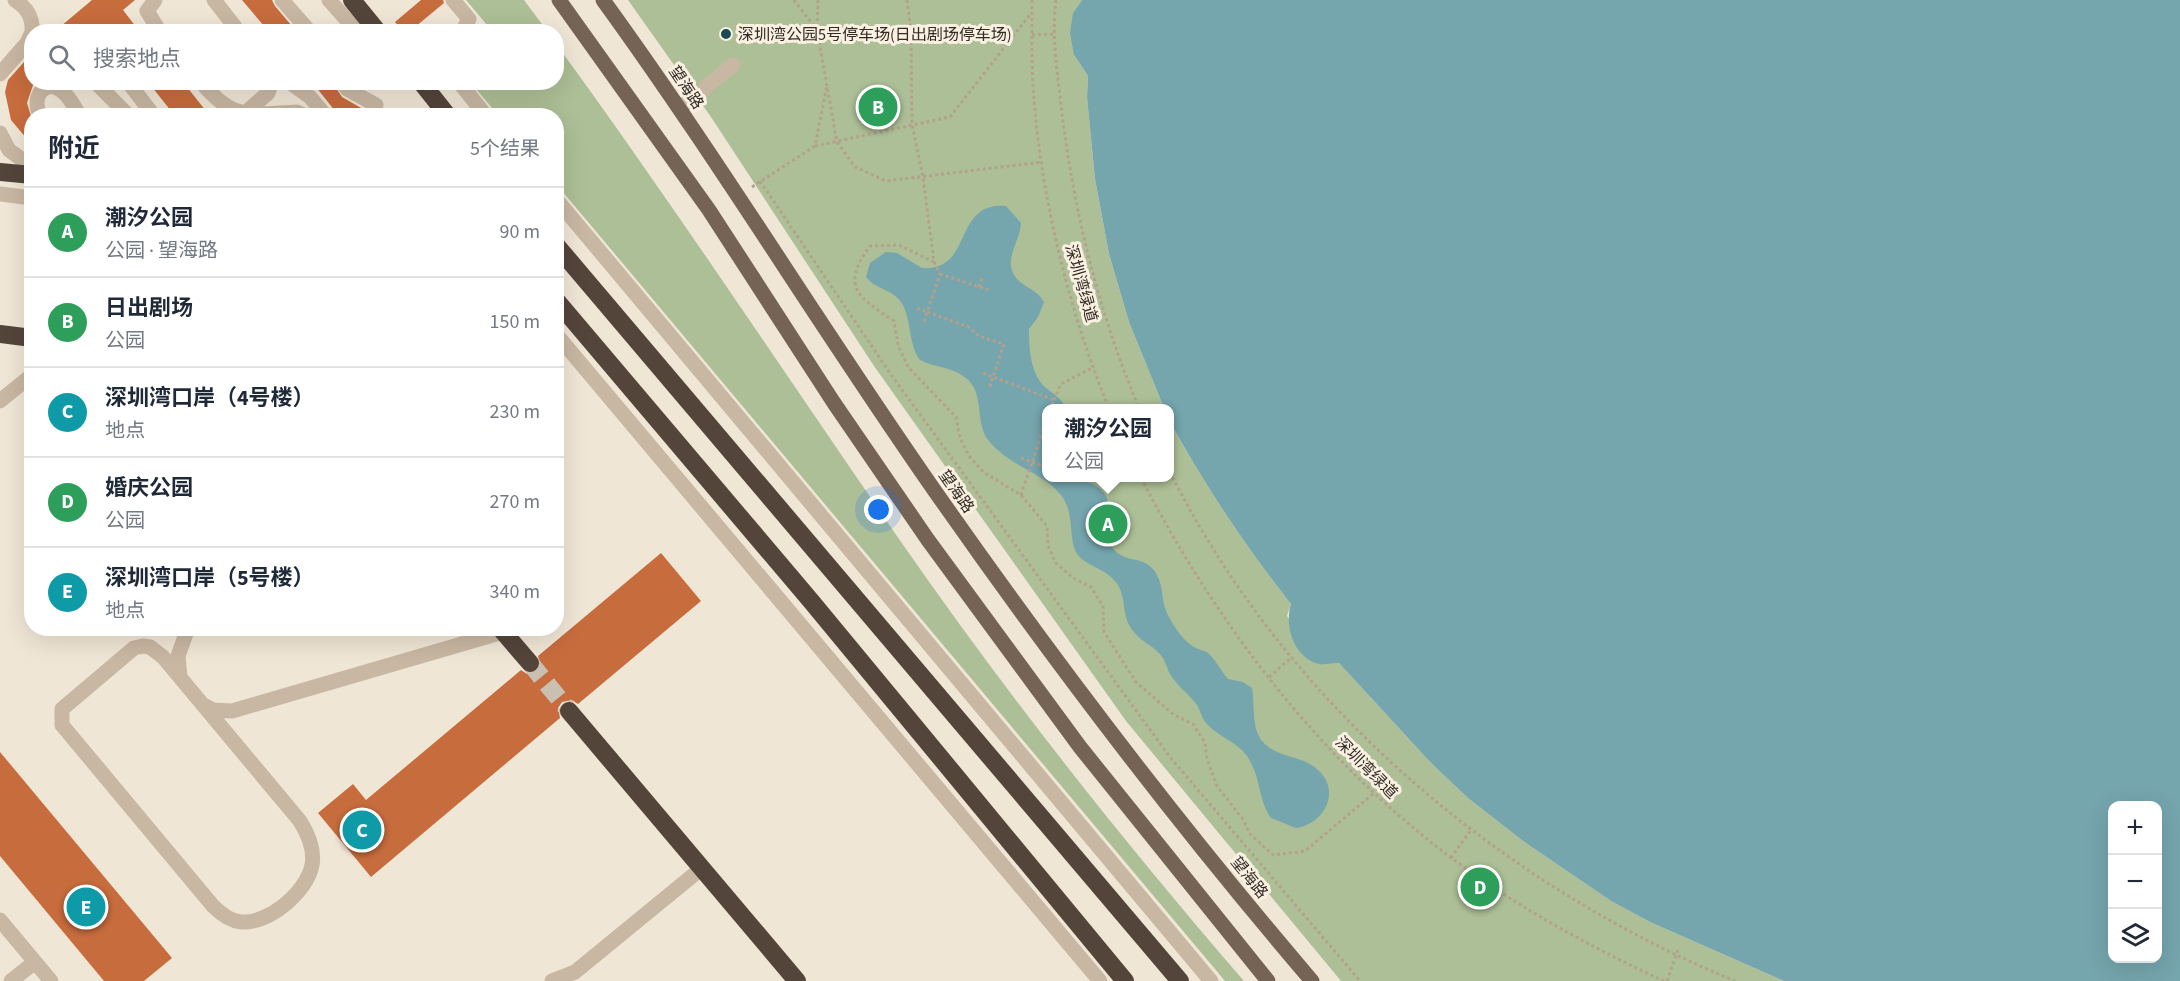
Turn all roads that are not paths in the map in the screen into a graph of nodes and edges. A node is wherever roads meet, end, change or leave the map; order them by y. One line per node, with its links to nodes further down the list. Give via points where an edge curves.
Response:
1 (15, 0): 10 (street, via 27,10)
2 (155, 0): 11 (street, via 147,11)
3 (214, 0): 12 (street)
4 (282, 0): 13 (street)
5 (328, 0): 14 (street)
6 (453, 0): 16 (street, via 469,19)
7 (559, 0): 77 (main road, via 709,210 941,559 1080,747)
8 (603, 0): 42 (main road, 望海路)
9 (359, 2): 15 (highway)
10 (31, 24)
11 (155, 24)
12 (233, 24)
13 (301, 24)
14 (354, 24)
15 (373, 24)
16 (466, 24)
17 (24, 46): 19 (street)
18 (733, 65): 42 (street)
19 (0, 74)
20 (43, 90): 31 (street, via 38,95)
21 (60, 90): 32 (street)
22 (103, 90): 33 (street)
23 (134, 90): 34 (street)
24 (209, 90): 35 (street)
25 (269, 90): 36 (street)
26 (300, 90): 37 (street)
27 (349, 90): 38 (street)
28 (363, 90): 39 (street)
29 (427, 90): 40 (highway)
30 (465, 90): 41 (street)
31 (38, 108)
32 (75, 108)
33 (121, 108)
34 (148, 108)
35 (228, 108)
36 (251, 108)
37 (319, 108)
38 (376, 108)
39 (377, 108)
40 (442, 108)
41 (480, 108)
42 (680, 108): 78 (main road, 望海路, via 945,506 1108,726)
43 (0, 133): 45 (street, via 9,150)
44 (0, 155): 46 (street)
45 (24, 164)
46 (24, 166)
47 (24, 169): 48 (highway)
48 (0, 172)
49 (0, 194): 50 (street)
50 (24, 197)
51 (564, 209): 76 (street)
52 (564, 254): 75 (highway)
53 (564, 309): 74 (highway)
54 (0, 334): 55 (highway)
55 (24, 337)
56 (564, 344): 73 (street)
57 (24, 382): 58 (street)
58 (0, 401)
59 (185, 636): 63 (street, via 178,656)
60 (482, 636): 64 (street, via 232,711 213,710)
61 (507, 636): 62 (highway)
62 (530, 663)
63 (180, 677): 64 (street); 64 (street, via 157,651 143,646 134,648 62,709 62,725 213,906 239,922 258,920 285,903 303,884 313,863 310,840 300,821)
64 (202, 703)
65 (570, 711): 66 (highway)
66 (702, 868): 69 (street); 72 (highway)
67 (0, 920): 68 (street)
68 (41, 974): 70 (street)
69 (578, 977): 71 (street)
70 (11, 981)
71 (552, 981)
72 (797, 981)
73 (1100, 981)
74 (1125, 981)
75 (1180, 981)
76 (1211, 981)
77 (1268, 981)
78 (1312, 981)

